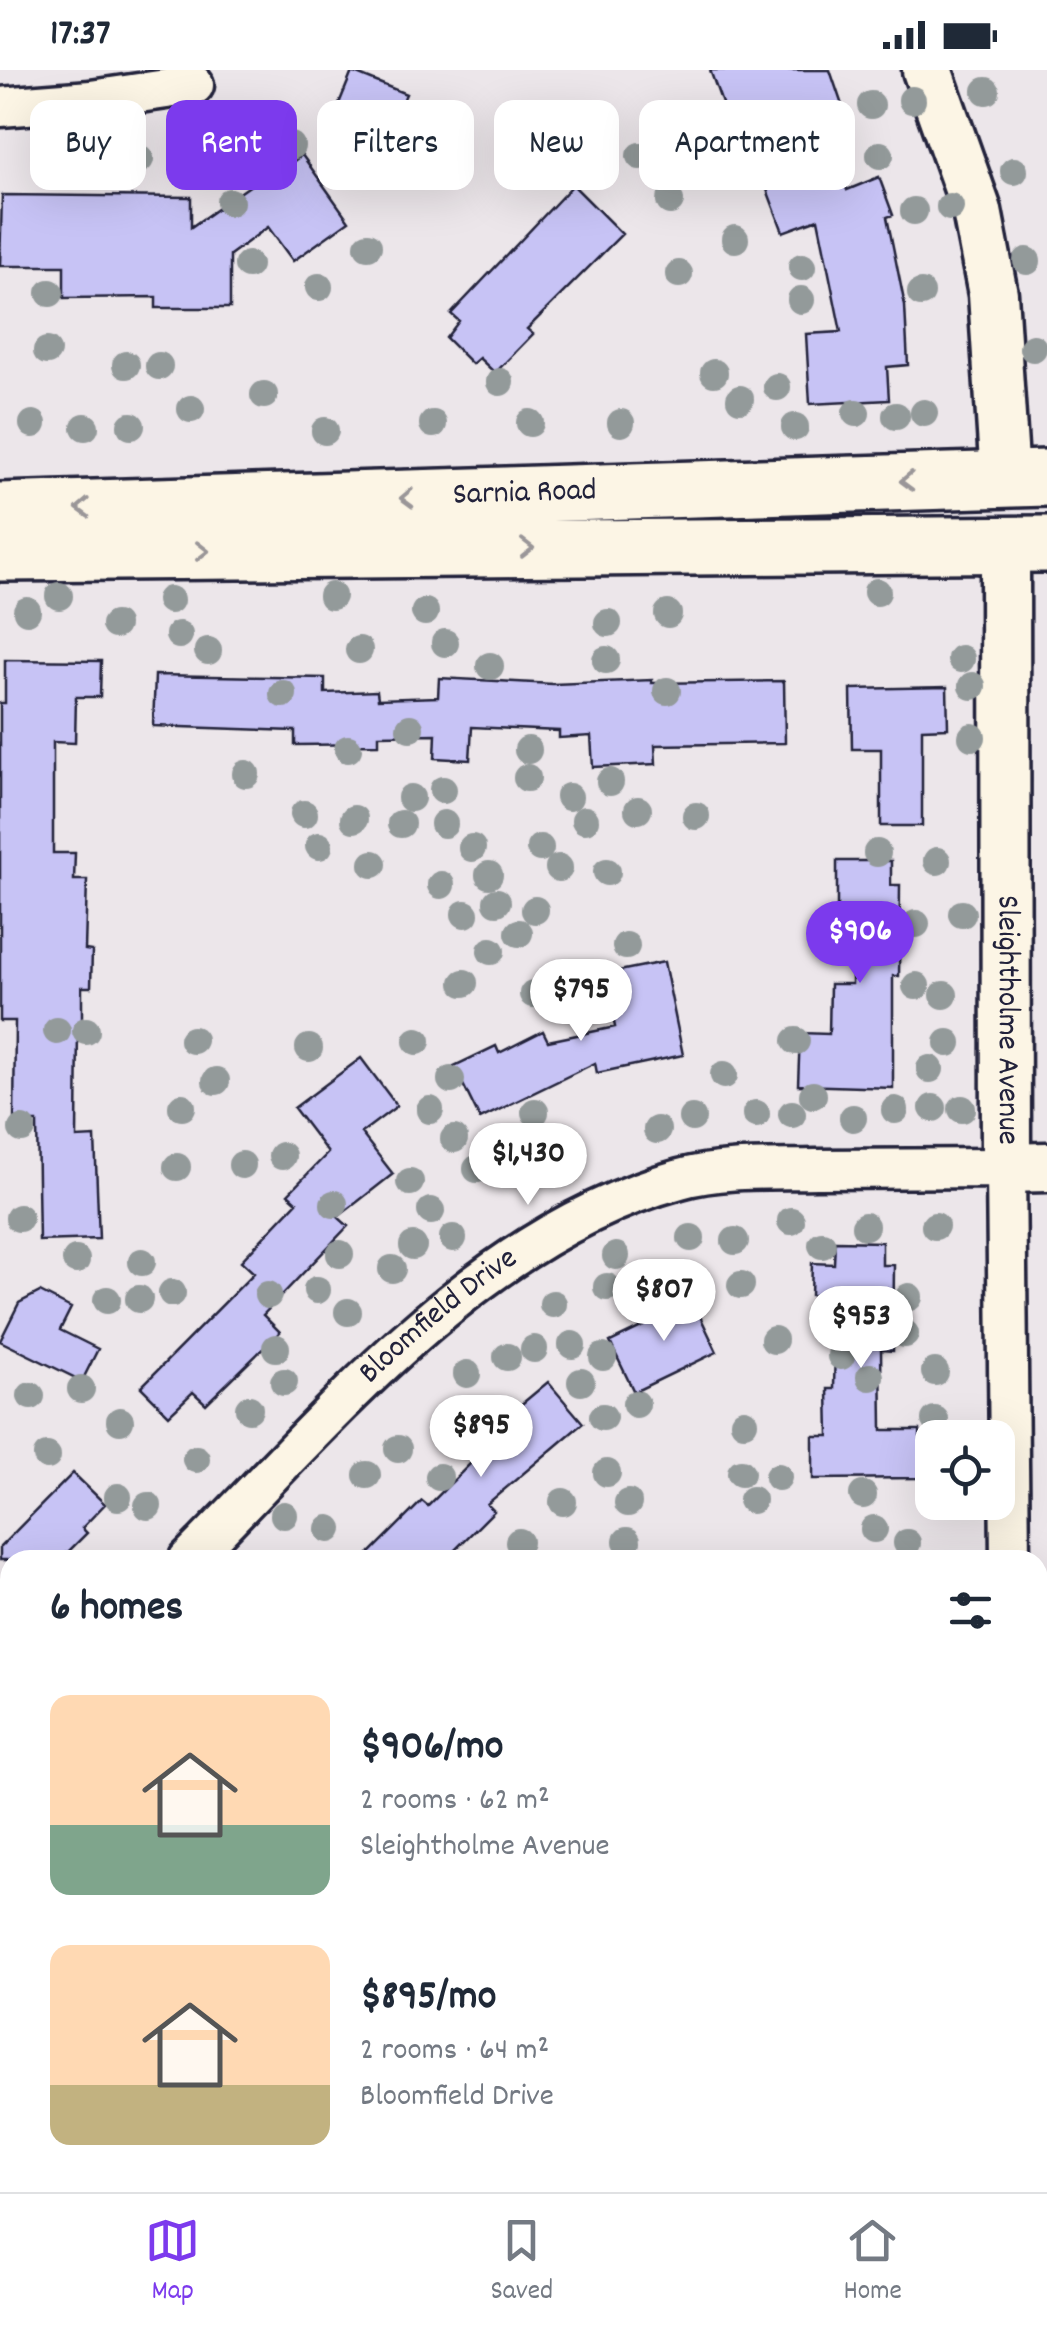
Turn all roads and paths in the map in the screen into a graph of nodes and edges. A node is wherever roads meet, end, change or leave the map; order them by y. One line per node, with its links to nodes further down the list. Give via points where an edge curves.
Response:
1 (927, 70): 4 (street, via 977,211)
2 (194, 85): 3 (street)
3 (0, 107)
4 (1026, 478): 5 (main road, Sarnia Road, one-way to 5); 6 (street, Sleightholme Avenue)
5 (0, 511)
6 (1026, 544): 7 (main road, Sarnia Road, one-way to 6); 8 (street, Sleightholme Avenue)
7 (0, 552)
8 (1026, 1167): 9 (street, Bloomfield Drive, via 764,1170 684,1178 620,1199 528,1245 408,1339); 10 (street, Sleightholme Avenue)
9 (198, 1550)
10 (1010, 1550)

